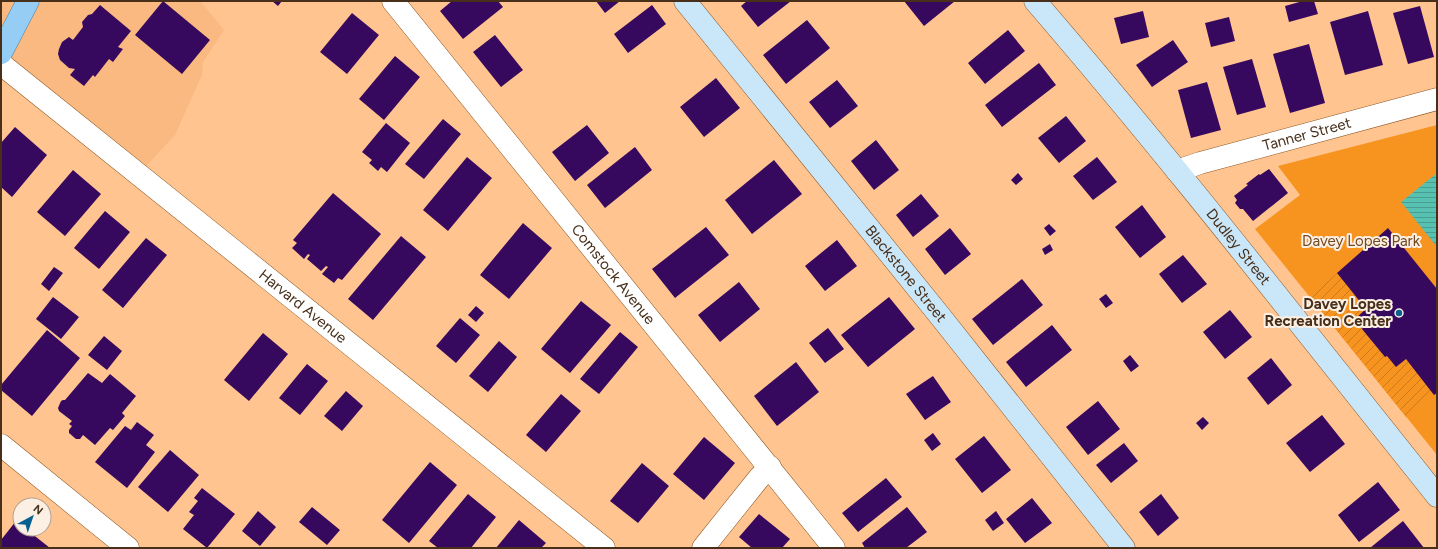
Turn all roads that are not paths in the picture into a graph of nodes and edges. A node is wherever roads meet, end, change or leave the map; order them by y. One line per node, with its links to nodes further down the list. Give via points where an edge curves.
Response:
1 (28, 1): 5 (main road)
2 (393, 1): 10 (street, Comstock Avenue)
3 (685, 1): 16 (street, Blackstone Street)
4 (1035, 1): 8 (street, Dudley Street)
5 (1, 53)
6 (1, 64): 13 (street, Harvard Avenue)
7 (1437, 99): 8 (street, Tanner Street)
8 (1177, 171): 11 (street, Dudley Street)
9 (1, 445): 12 (street)
10 (770, 467): 14 (street); 15 (street, Comstock Avenue)
11 (1437, 496)
12 (128, 548)
13 (604, 548)
14 (703, 548)
15 (834, 548)
16 (1124, 548)

